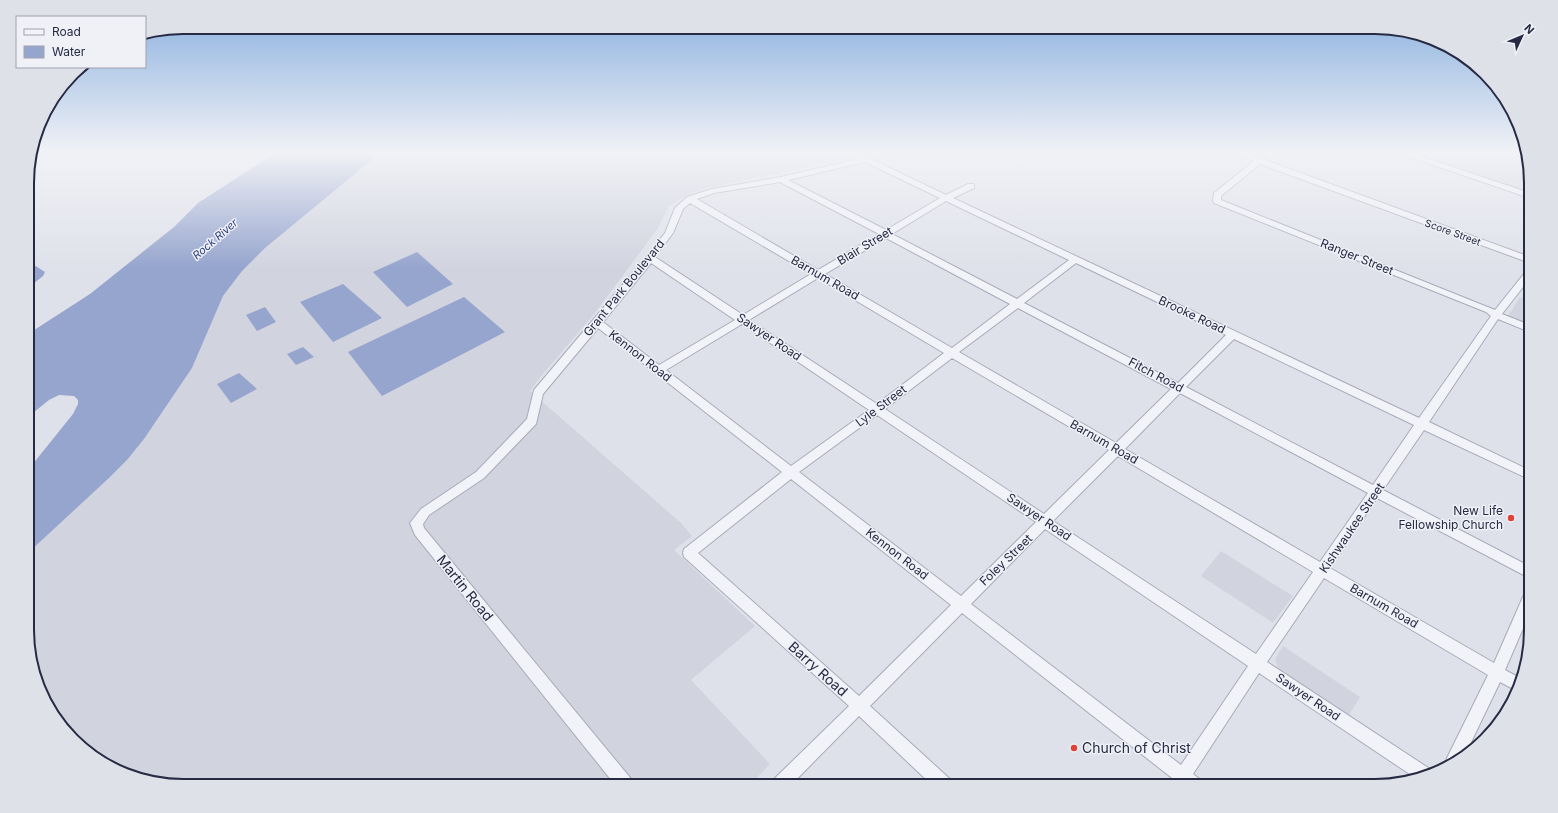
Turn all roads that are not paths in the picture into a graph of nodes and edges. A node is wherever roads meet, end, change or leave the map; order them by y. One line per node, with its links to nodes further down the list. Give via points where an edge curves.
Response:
1 (709, 192): 8 (street, Grant Park Boulevard)
2 (806, 192): 9 (street, Fitch Road)
3 (933, 192): 7 (street, Brooke Road)
4 (959, 192): 7 (street, Blair Street)
5 (1221, 192): 16 (street, Ranger Street, via 1217,195 1217,201)
6 (1344, 192): 11 (street, Score Street)
7 (946, 198): 9 (street, Blair Street); 12 (street, Brooke Road)
8 (690, 199): 10 (street, Grant Park Boulevard, via 679,208 669,233); 13 (street, Barnum Road)
9 (886, 234): 13 (street, Blair Street); 15 (street, Fitch Road)
10 (650, 258): 17 (street, Sawyer Road); 18 (street, Grant Park Boulevard)
11 (1524, 258)
12 (1074, 260): 15 (street, Lyle Street); 20 (street, Brooke Road)
13 (819, 274): 17 (street, Blair Street); 21 (street, Barnum Road)
14 (1524, 280): 16 (street, Kishwaukee Street)
15 (1017, 302): 21 (street, Lyle Street); 23 (street, Fitch Road)
16 (1496, 315): 19 (street, Ranger Street); 26 (street, Kishwaukee Street)
17 (744, 320): 22 (street, Blair Street); 25 (street, Sawyer Road)
18 (598, 323): 22 (street, Kennon Road); 24 (street, Grant Park Boulevard, via 538,393)
19 (1524, 327)
20 (1233, 334): 23 (street, Foley Street); 26 (street, Brooke Road)
21 (951, 352): 25 (street, Lyle Street); 27 (street, Barnum Road)
22 (658, 370): 28 (street, Kennon Road)
23 (1179, 388): 27 (street, Foley Street); 30 (street, Fitch Road)
24 (535, 404): 43 (street, Martin Road, via 532,421 480,475 425,512 416,522 424,537)
25 (878, 409): 28 (street, Lyle Street); 31 (street, Sawyer Road)
26 (1422, 424): 29 (street, Brooke Road); 30 (street, Kishwaukee Street)
27 (1117, 449): 31 (street, Foley Street); 34 (street, Barnum Road)
28 (791, 472): 32 (street, Lyle Street); 35 (street, Kennon Road)
29 (1524, 473)
30 (1376, 491): 33 (street, Fitch Road); 34 (street, Kishwaukee Street)
31 (1046, 521): 35 (street, Foley Street); 37 (street, Sawyer Road)
32 (689, 553): 40 (street, Barry Road)
33 (1524, 569)
34 (1323, 570): 37 (street, Kishwaukee Street); 38 (street, Barnum Road)
35 (962, 604): 40 (street, Foley Street); 46 (street, Kennon Road)
36 (1524, 610): 38 (street)
37 (1258, 663): 42 (street, Sawyer Road); 47 (street, Kishwaukee Street)
38 (1496, 672): 39 (street, Barnum Road); 41 (street)
39 (1514, 683)
40 (859, 706): 44 (street, Foley Street); 45 (street, Barry Road)
41 (1458, 754)
42 (1420, 772)
43 (620, 779)
44 (786, 779)
45 (937, 779)
46 (1177, 779)
47 (1180, 779)

